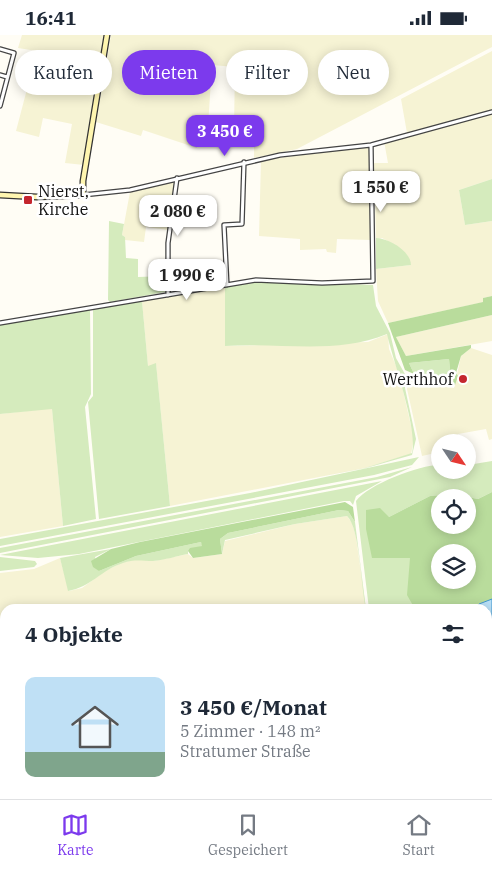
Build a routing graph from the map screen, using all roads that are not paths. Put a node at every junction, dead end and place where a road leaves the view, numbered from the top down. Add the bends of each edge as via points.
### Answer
1 (107, 35) edge
2 (0, 49) edge
3 (0, 75) edge
4 (7, 77) junction
5 (0, 106) edge
6 (492, 112) edge
7 (371, 145) junction
8 (244, 161) junction
9 (177, 178) junction
10 (0, 195) edge
11 (83, 195) junction
12 (227, 285) junction
13 (168, 295) junction
14 (0, 323) edge

1 - 11 street
2 - 4 street via 14,53
3 - 4 street
4 - 5 street
6 - 7 street
7 - 8 street
7 - 12 street via 373,281 266,280
8 - 9 street
8 - 12 street via 242,224 224,225
9 - 11 street via 113,193
9 - 13 street via 168,243
10 - 11 street
12 - 13 street
13 - 14 street

